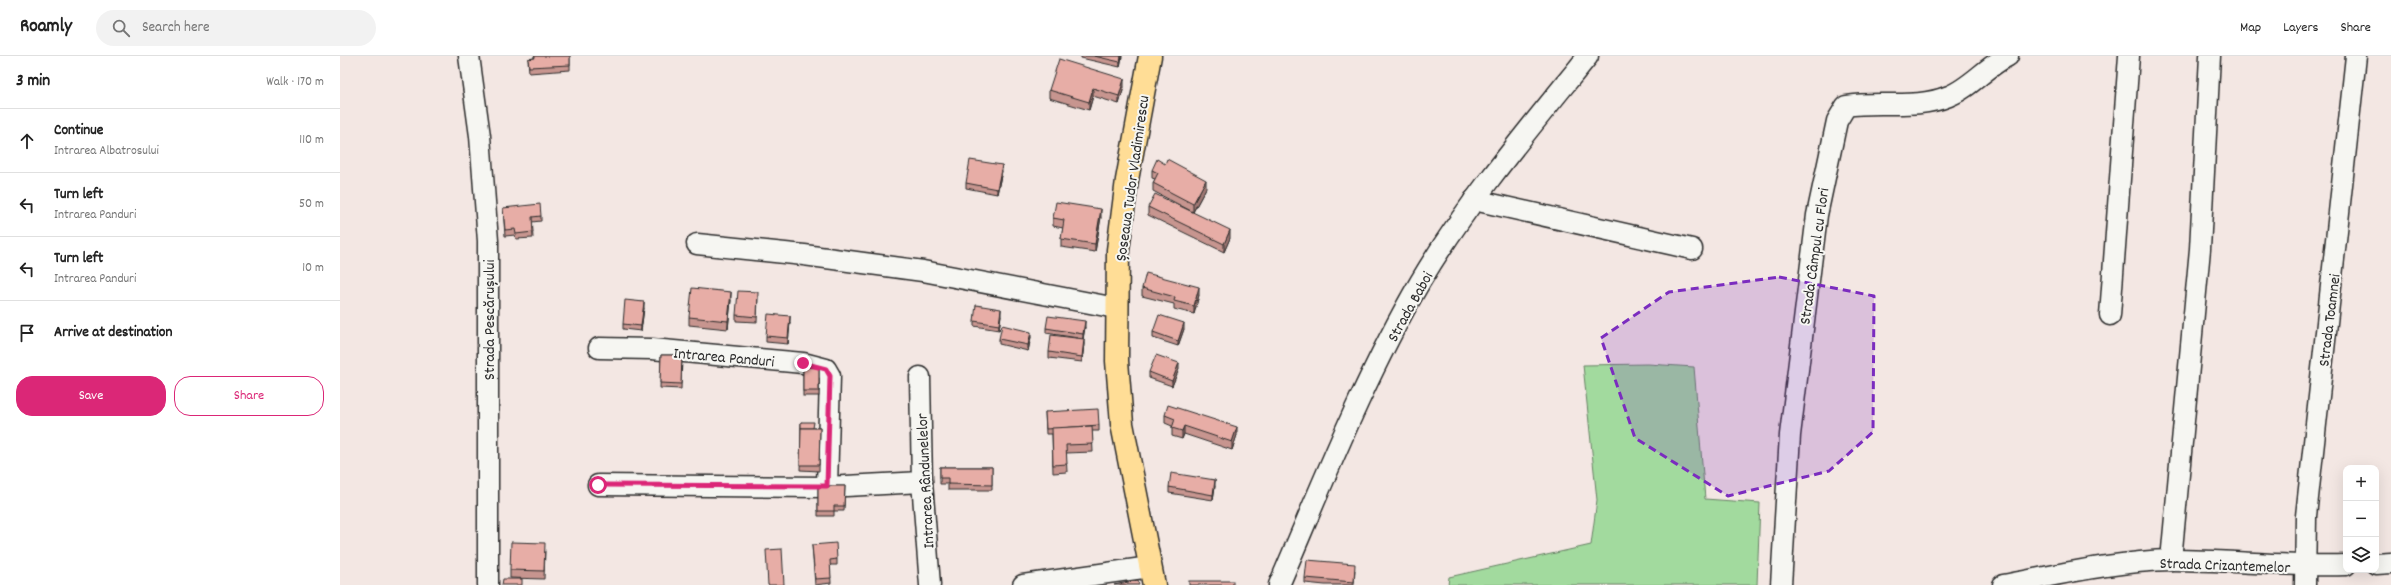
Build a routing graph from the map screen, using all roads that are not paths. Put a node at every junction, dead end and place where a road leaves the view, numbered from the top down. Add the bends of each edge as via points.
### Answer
1 (469, 56) edge
2 (1150, 56) edge
3 (1588, 56) edge
4 (2008, 56) edge
5 (2129, 56) edge
6 (2210, 56) edge
7 (2356, 56) edge
8 (1474, 200) junction
9 (697, 244) dead end
10 (1692, 249) dead end
11 (1116, 308) junction
12 (2110, 315) dead end
13 (599, 348) dead end
14 (920, 377) dead end
15 (922, 482) junction
16 (598, 485) dead end
17 (827, 486) junction
18 (2172, 560) junction
19 (2391, 563) edge
20 (2379, 564) edge
21 (2343, 566) edge
22 (1152, 576) edge
23 (2305, 576) edge
24 (2050, 580) edge
25 (488, 585) edge
26 (930, 585) edge
27 (1024, 585) edge
28 (1279, 585) edge
29 (1781, 585) edge
30 (2003, 585) edge

1 - 25 street, Strada Pescărușului via 480,136 488,242
2 - 11 main road, Șoseaua Tudor Vladimirescu via 1126,188 1118,250
3 - 8 street, Strada Baboi
4 - 29 street, Strada Câmpul cu Flori via 1996,61 1951,95 1927,104 1846,106 1837,121 1817,215 1791,427
5 - 12 street
6 - 18 street via 2200,249
7 - 23 street, Strada Toamnei via 2306,516
8 - 10 street
8 - 28 street, Strada Baboi via 1421,282 1392,335
9 - 11 street via 923,271
11 - 22 main road, Șoseaua Tudor Vladimirescu via 1117,368 1122,424
13 - 17 street, Intrarea Panduri via 652,349 803,363 826,369 830,376
14 - 15 street, Intrarea Rândunelelor
15 - 17 street
15 - 26 street, Intrarea Rândunelelor
16 - 17 street
18 - 23 street, Strada Crizantemelor
18 - 24 street, Strada Crizantemelor
19 - 20 street
21 - 23 street, Strada Crizantemelor
22 - 27 street
24 - 30 street, Strada Crizantemelor

